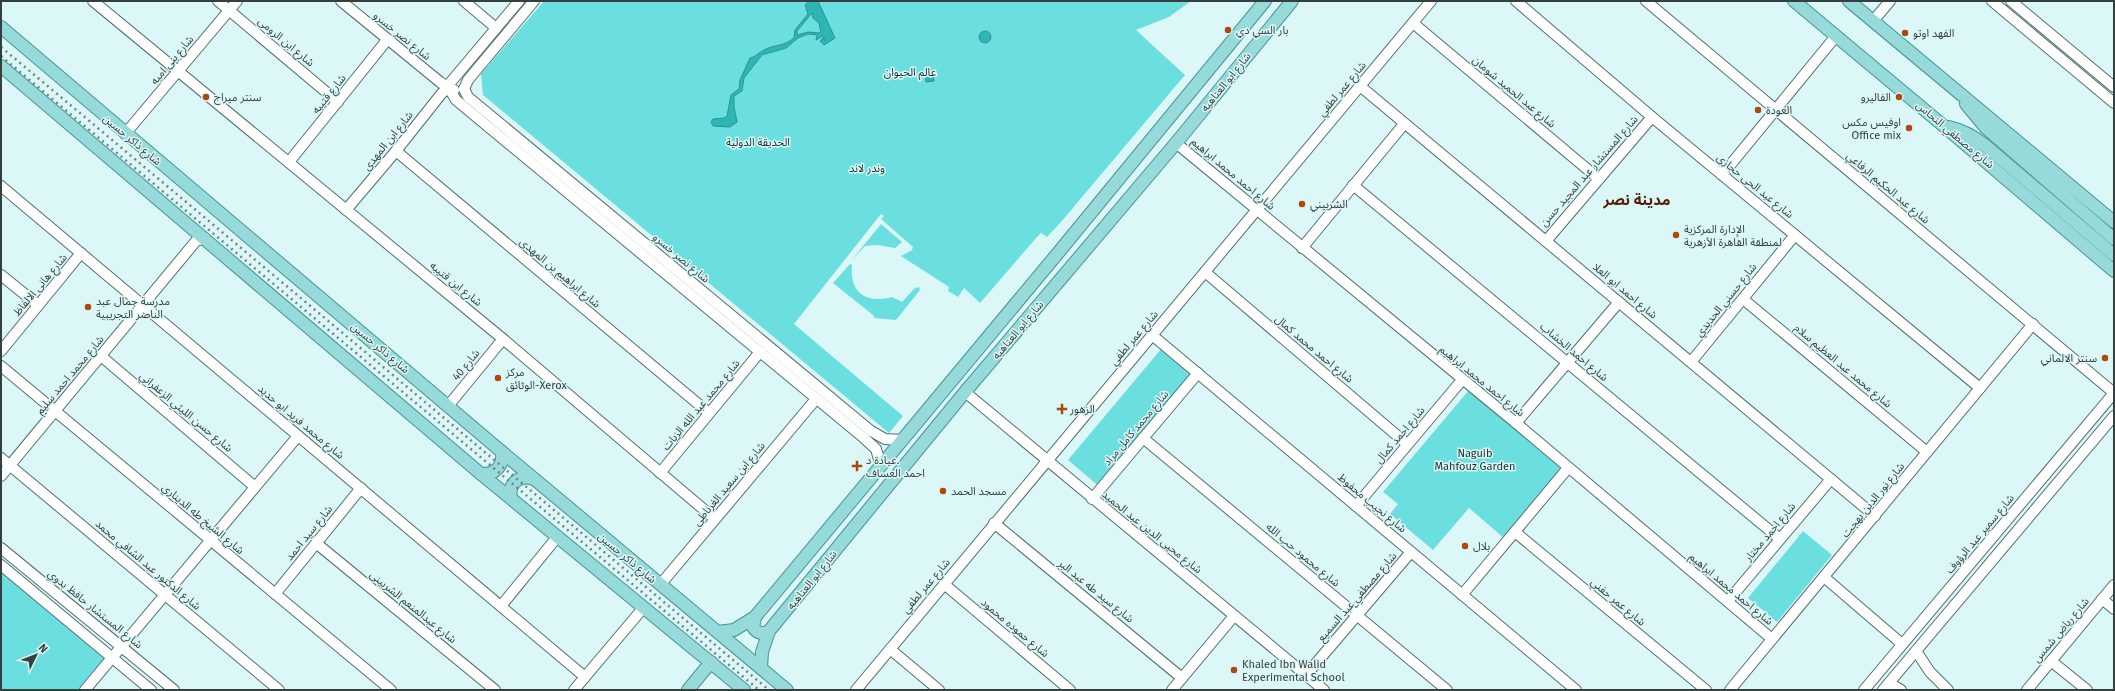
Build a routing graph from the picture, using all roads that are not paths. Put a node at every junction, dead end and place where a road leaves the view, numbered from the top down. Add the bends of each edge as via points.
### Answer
1 (93, 1) edge
2 (218, 1) edge
3 (237, 1) edge
4 (341, 1) edge
5 (464, 1) edge
6 (519, 1) edge
7 (534, 1) edge
8 (1265, 1) edge
9 (1292, 1) edge
10 (1431, 1) edge
11 (1516, 1) edge
12 (1646, 1) edge
13 (1794, 1) edge
14 (1849, 1) edge
15 (1890, 1) edge
16 (1992, 1) edge
17 (2011, 1) edge
18 (230, 10) junction
19 (1873, 21) junction
20 (1413, 23) junction
21 (1, 27) edge
22 (496, 28) junction
23 (1836, 36) junction
24 (388, 40) junction
25 (1, 66) edge
26 (178, 72) junction
27 (1360, 86) junction
28 (2114, 87) edge
29 (445, 91) junction
30 (1963, 95) junction
31 (464, 97) junction
32 (338, 102) junction
33 (2114, 103) edge
34 (1776, 110) junction
35 (1652, 117) junction
36 (1404, 124) junction
37 (1945, 126) junction
38 (125, 134) junction
39 (1176, 143) junction
40 (396, 151) junction
41 (289, 162) junction
42 (1722, 175) junction
43 (1599, 179) junction
44 (1353, 185) junction
45 (1, 186) edge
46 (346, 210) junction
47 (1256, 210) junction
48 (2113, 218) edge
49 (1795, 235) junction
50 (205, 238) junction
51 (2114, 239) edge
52 (1546, 241) junction
53 (1302, 248) junction
54 (81, 253) junction
55 (2114, 255) edge
56 (2114, 271) edge
57 (1205, 272) junction
58 (1, 276) edge
59 (1743, 299) junction
60 (1619, 302) junction
61 (38, 305) junction
62 (144, 306) junction
63 (2033, 324) junction
64 (1152, 335) junction
65 (503, 339) junction
66 (1, 350) edge
67 (760, 352) junction
68 (101, 356) junction
69 (1567, 362) junction
70 (1691, 362) junction
71 (1, 366) edge
72 (1198, 373) junction
73 (1462, 380) junction
74 (1980, 388) junction
75 (965, 392) junction
76 (2114, 393) edge
77 (816, 399) junction
78 (448, 406) junction
79 (55, 411) junction
80 (709, 414) junction
81 (2114, 416) edge
82 (1516, 423) junction
83 (868, 435) junction
84 (298, 436) junction
85 (1143, 438) junction
86 (902, 440) junction
87 (1407, 444) junction
88 (502, 452) junction
89 (1927, 452) junction
90 (1, 458) edge
91 (1047, 460) junction
92 (10, 465) junction
93 (881, 466) junction
94 (1568, 468) junction
95 (660, 473) junction
96 (481, 474) junction
97 (1, 476) edge
98 (534, 479) junction
99 (1831, 479) junction
100 (255, 487) junction
101 (361, 488) junction
102 (510, 498) junction
103 (1092, 499) junction
104 (1356, 506) junction
105 (1875, 516) junction
106 (715, 519) junction
107 (994, 523) junction
108 (1515, 532) junction
109 (558, 536) junction
110 (1780, 539) junction
111 (210, 540) junction
112 (316, 544) junction
113 (1, 548) edge
114 (1411, 552) junction
115 (1, 565) edge
116 (1824, 577) junction
117 (944, 584) junction
118 (660, 585) junction
119 (2114, 585) edge
120 (165, 594) junction
121 (275, 594) junction
122 (1462, 595) junction
123 (2102, 599) junction
124 (1728, 601) junction
125 (500, 606) junction
126 (644, 607) junction
127 (2114, 608) edge
128 (1357, 615) junction
129 (1234, 616) junction
130 (755, 617) junction
131 (718, 632) junction
132 (769, 632) junction
133 (1772, 639) junction
134 (1902, 644) junction
135 (121, 646) junction
136 (890, 649) junction
137 (1916, 651) junction
138 (112, 658) junction
139 (2052, 660) junction
140 (711, 662) junction
141 (761, 668) junction
142 (1306, 675) junction
143 (585, 677) junction
144 (1182, 678) junction
145 (1886, 686) edge
146 (85, 690) edge
147 (151, 690) edge
148 (174, 690) edge
149 (279, 690) edge
150 (391, 690) edge
151 (495, 690) edge
152 (574, 690) edge
153 (688, 690) edge
154 (744, 690) edge
155 (787, 690) edge
156 (856, 690) edge
157 (938, 690) edge
158 (1070, 690) edge
159 (1172, 690) edge
160 (1324, 690) edge
161 (1447, 690) edge
162 (1576, 690) edge
163 (1706, 690) edge
164 (1730, 690) edge
165 (1864, 690) edge
166 (1901, 690) edge
167 (1948, 690) edge
168 (2027, 690) edge
169 (2087, 690) edge

1 - 26 street, شارع ابن قتيبه
2 - 18 street, شارع ابن الرومى
3 - 18 street, شارع بنى اميه
4 - 24 street, شارع نصر خسرو
5 - 22 street
6 - 22 street, شارع ابن المهدى
7 - 31 street via 468,80
8 - 86 main road, شارع ابو العتاهيه
9 - 39 main road, شارع ابو العتاهيه
10 - 20 street, شارع عمر لطفي
11 - 35 street, شارع عبد الحى حجازى
12 - 34 street, شارع عبد الحكيم الرفاعي
13 - 23 main road, شارع مصطفي النحاس
14 - 19 main road
15 - 19 street
16 - 33 street
17 - 28 street
18 - 26 street, شارع بنى اميه
18 - 32 street, شارع ابن الرومى
19 - 30 main road
20 - 27 street, شارع عمر لطفي
20 - 43 street, شارع عبد الحميد شومان
21 - 38 main road, شارع ذاكر حسين
22 - 29 street, شارع ابن المهدى
23 - 34 street
23 - 37 main road, شارع مصطفي النحاس
24 - 29 street, شارع نصر خسرو via 440,82
24 - 32 street, شارع قتيبه
25 - 50 main road
26 - 38 street, شارع بنى اميه
26 - 41 street, شارع ابن قتيبه
27 - 36 street, شارع احمد ابو العلا
27 - 47 street, شارع عمر لطفي
29 - 31 street
29 - 31 street, شارع نصر خسرو via 453,97
29 - 40 street, شارع ابن المهدى
30 - 48 main road
30 - 51 main road via 1968,107 1986,128
31 - 67 street, شارع نصر خسرو
31 - 83 street, شارع نصر خسرو
32 - 41 street, شارع قتيبه
34 - 42 street
34 - 63 street, شارع عبد الحكيم الرفاعي
35 - 42 street, شارع عبد الحى حجازى
35 - 43 street, شارع المستشار عبد المجيد حسن
36 - 44 street
36 - 52 street, شارع احمد ابو العلا
37 - 55 main road via 1958,129 1986,146
37 - 56 main road, شارع مصطفي النحاس
38 - 78 main road, شارع ذاكر حسين
39 - 47 street, شارع احمد محمد ابراهيم
39 - 75 main road, شارع ابو العتاهيه
40 - 46 street, شارع ابن المهدى
40 - 80 street, شارع ابراهيم بن المهدى
41 - 46 street, شارع ابن قتيبه
42 - 49 street, شارع عبد الحى حجازى
43 - 52 street, شارع المستشار عبد المجيد حسن
44 - 53 street
44 - 69 street, شارع احمد الخشاب
45 - 54 street, شارع محمد فريد ابو حديد
46 - 65 street, شارع ابن قتيبه
47 - 53 street, شارع احمد محمد ابراهيم
47 - 57 street, شارع عمر لطفي
49 - 59 street, شارع حسني الحديدي
49 - 74 street, شارع عبد الحى حجازى
50 - 62 street, شارع محمد احمد سليم via 196,242
50 - 96 main road
52 - 60 street, شارع احمد ابو العلا
53 - 73 street, شارع احمد محمد ابراهيم
54 - 61 street, شارع هانى الالفاظ
54 - 62 street, شارع محمد فريد ابو حديد
57 - 64 street, شارع عمر لطفي
57 - 87 street, شارع احمد محمد كمال
58 - 61 street
59 - 70 street, شارع حسني الحديدي
59 - 89 street, شارع محمد عبد العظيم سلام
60 - 69 street
60 - 70 street, شارع احمد ابو العلا
61 - 66 street, شارع هانى الالفاظ
62 - 68 street, شارع محمد احمد سليم
62 - 84 street, شارع محمد فريد ابو حديد
63 - 74 street, شارع نور الدين بهجت
63 - 76 street, شارع عبد الحكيم الرفاعي
64 - 72 street, شارع نجيب محفوظ
64 - 91 street, شارع عمر لطفي
65 - 78 street, شارع 40
65 - 95 street, شارع ابن قتيبه
67 - 77 street, شارع نصر خسرو
67 - 80 street, شارع محمد عبد الله الزيات
68 - 79 street, شارع محمد احمد سليم
68 - 100 street, شارع حسن الليثي الزعفراني
69 - 82 street
69 - 110 street, شارع احمد الخشاب
70 - 99 street, شارع احمد ابو العلا
71 - 79 street, شارع الشيخ طه الديناري
72 - 85 street, شارع محمد كامل مراد
72 - 104 street, شارع نجيب محفوظ
73 - 82 street, شارع احمد محمد ابراهيم
73 - 87 street, شارع احمد كمال
74 - 89 street, شارع نور الدين بهجت
75 - 91 street, شارع محيى الدين عبد الحميد
75 - 132 main road, شارع ابو العتاهيه
76 - 134 street, شارع سمير عبد الرؤوف
77 - 83 street, شارع نصر خسرو
77 - 106 street, شارع ابن سعيد الغرناطى
78 - 88 main road, شارع ذاكر حسين
79 - 92 street, شارع محمد احمد سليم
79 - 111 street, شارع الشيخ طه الديناري
80 - 95 street, شارع محمد عبد الله الزيات
81 - 137 street
82 - 94 street, شارع احمد محمد ابراهيم
83 - 86 street, شارع نصر خسرو
83 - 93 street, شارع نصر خسرو
84 - 100 street
84 - 101 street, شارع محمد فريد ابو حديد
85 - 103 street, شارع محمد كامل مراد
85 - 128 street, شارع محمود حب الله
86 - 93 main road, شارع ابو العتاهيه
87 - 104 street, شارع احمد كمال
88 - 96 main road via 501,464 496,470 489,474
88 - 98 main road, شارع ذاكر حسين
89 - 105 street, شارع نور الدين بهجت
90 - 92 street, شارع الدكتور عبد الشافي محمد
91 - 103 street, شارع محيى الدين عبد الحميد
91 - 107 street, شارع عمر لطفي
92 - 97 street, شارع محمد احمد سليم
92 - 120 street, شارع الدكتور عبد الشافي محمد
93 - 130 main road, شارع ابو العتاهيه
94 - 108 street
94 - 124 street, شارع احمد محمد ابراهيم
95 - 106 street, شارع ابن قتيبه
96 - 102 main road
98 - 102 main road via 526,477 516,480 510,490
98 - 118 main road, شارع ذاكر حسين
99 - 105 street, شارع احمد ابو العلا
99 - 110 street, شارع احمد مختار
100 - 111 street
101 - 112 street, شارع سيد احمد
101 - 125 street, شارع محمد فريد ابو حديد
102 - 109 main road
103 - 129 street, شارع محيى الدين عبد الحميد
104 - 114 street, شارع نجيب محفوظ
105 - 116 street, شارع نور الدين بهجت
106 - 118 street, شارع ابن سعيد الغرناطى
107 - 117 street, شارع عمر لطفي
107 - 144 street, شارع سيد طه عبد البر
108 - 122 street
108 - 163 street, شارع عمر حفني
109 - 125 street
109 - 126 main road
110 - 124 street, شارع احمد مختار
111 - 120 street
111 - 121 street, شارع الشيخ طه الديناري
112 - 121 street, شارع سيد احمد
112 - 151 street, شارع عبدالمنعم الشربينى
113 - 135 street, شارع المستشار حافظ بدوي
114 - 122 street, شارع نجيب محفوظ
114 - 128 street, شارع مصطفي عبد السميع
115 - 138 street
116 - 133 street, شارع نور الدين بهجت
116 - 134 street
117 - 136 street, شارع عمر لطفي
117 - 158 street, شارع حموده محمود
118 - 131 main road, شارع ذاكر حسين
119 - 123 street, شارع رياض شمس
120 - 135 street
120 - 149 street, شارع الدكتور عبد الشافي محمد
121 - 150 street, شارع الشيخ طه الديناري
122 - 162 street, شارع نجيب محفوظ
123 - 127 street
123 - 139 street, شارع رياض شمس
124 - 133 street, شارع احمد محمد ابراهيم
125 - 143 street, شارع محمد فريد ابو حديد
126 - 140 main road
126 - 143 street
128 - 142 street, شارع مصطفي عبد السميع
128 - 161 street, شارع محمود حب الله
129 - 142 street, شارع محيى الدين عبد الحميد
129 - 144 street
130 - 131 main road, شارع ابو العتاهيه via 734,630
130 - 132 main road via 753,626 757,632
131 - 141 main road, شارع ذاكر حسين
132 - 141 main road, شارع ابو العتاهيه via 762,652
133 - 164 street, شارع نور الدين بهجت
134 - 165 street, شارع سمير عبد الرؤوف
135 - 138 street
135 - 148 street, شارع المستشار حافظ بدوي
136 - 156 street, شارع عمر لطفي
136 - 157 street
137 - 145 street
137 - 167 street via 1930,672
138 - 146 street
138 - 147 street
139 - 168 street, شارع رياض شمس
139 - 169 street
140 - 153 main road
140 - 154 main road
141 - 155 main road, شارع ذاكر حسين
142 - 160 street, شارع محيى الدين عبد الحميد
143 - 152 street
144 - 159 street
145 - 166 street

